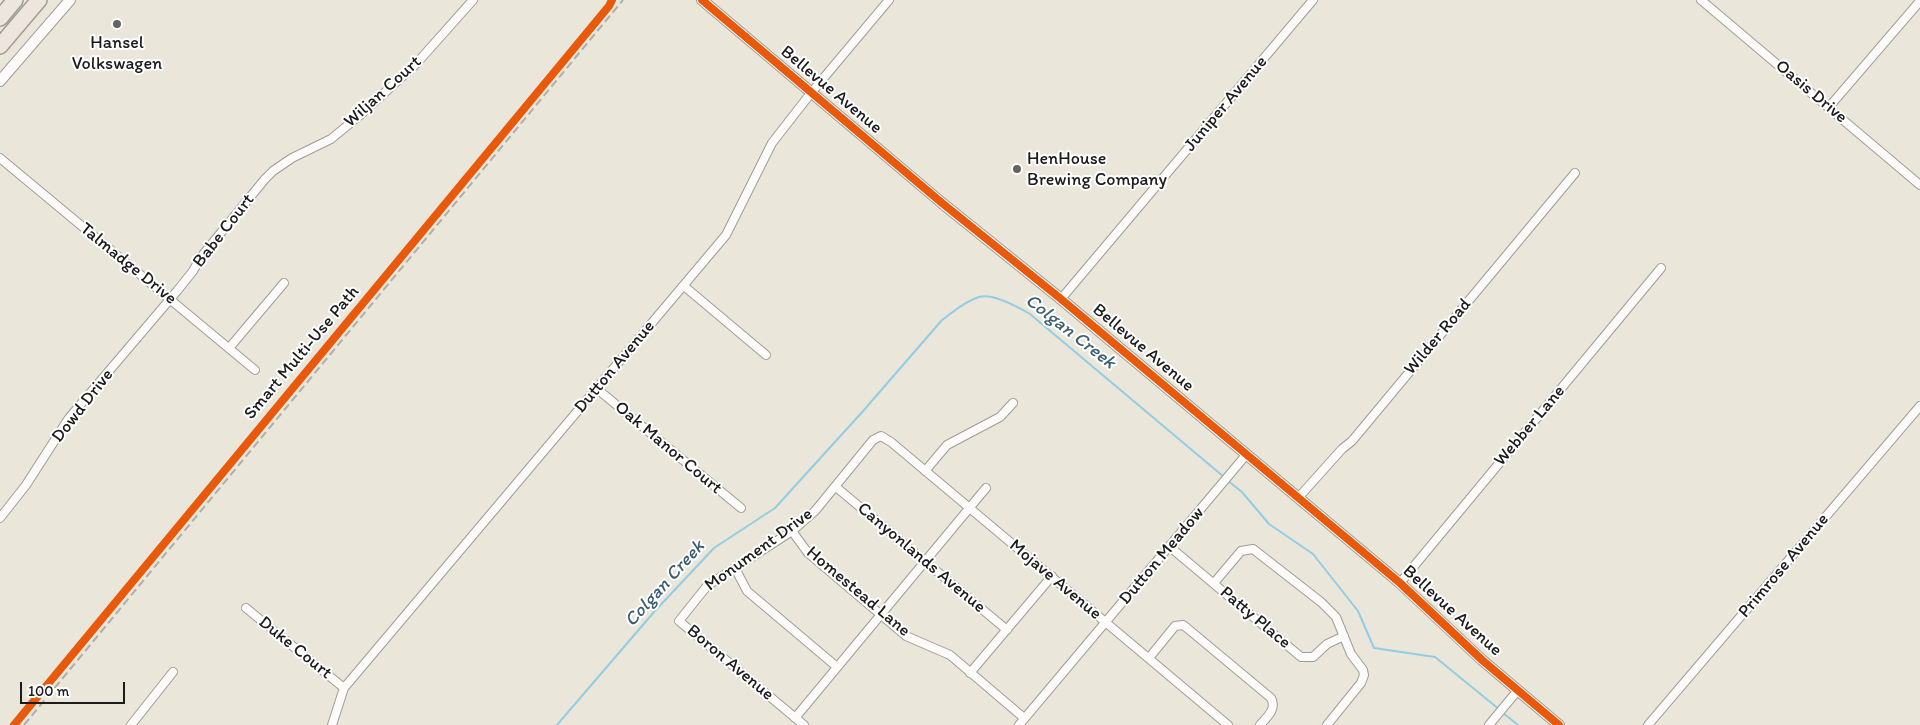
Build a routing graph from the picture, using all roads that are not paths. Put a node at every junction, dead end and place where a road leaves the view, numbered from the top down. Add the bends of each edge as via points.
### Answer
1 (15, 0) edge
2 (39, 0) edge
3 (70, 0) edge
4 (473, 0) edge
5 (702, 0) edge
6 (889, 0) edge
7 (1313, 0) edge
8 (1701, 0) edge
9 (1920, 1) edge
10 (0, 18) edge
11 (0, 46) edge
12 (0, 81) edge
13 (811, 93) junction
14 (1829, 107) junction
15 (0, 158) edge
16 (280, 166) joint
17 (1575, 173) dead end
18 (1920, 184) edge
19 (1661, 268) dead end
20 (284, 283) dead end
21 (684, 286) junction
22 (171, 299) junction
23 (1061, 299) junction
24 (230, 347) junction
25 (766, 355) dead end
26 (255, 370) dead end
27 (596, 388) junction
28 (1013, 403) dead end
29 (1920, 406) edge
30 (881, 436) joint
31 (1246, 455) junction
32 (925, 471) junction
33 (836, 486) junction
34 (986, 488) dead end
35 (1298, 498) junction
36 (741, 508) dead end
37 (969, 509) junction
38 (0, 518) edge
39 (792, 531) junction
40 (1170, 546) junction
41 (925, 561) junction
42 (735, 568) junction
43 (1052, 576) junction
44 (1214, 583) junction
45 (1400, 583) junction
46 (246, 608) dead end
47 (881, 614) junction
48 (679, 621) joint
49 (1105, 622) junction
50 (1007, 630) junction
51 (1344, 636) junction
52 (1149, 658) junction
53 (838, 667) junction
54 (173, 672) dead end
55 (970, 673) junction
56 (344, 688) junction
57 (1518, 690) junction
58 (795, 718) junction
59 (1024, 718) junction
60 (132, 725) edge
61 (332, 725) edge
62 (804, 725) edge
63 (1019, 725) edge
64 (1228, 725) edge
65 (1260, 725) edge
66 (1326, 725) edge
67 (1489, 725) edge
68 (1559, 725) edge
69 (1648, 725) edge

1 - 10 highway
2 - 11 highway
3 - 12 street
4 - 16 street, Wiljan Court via 416,64 359,116 331,139
5 - 13 street, Bellevue Avenue
6 - 13 street, Dutton Avenue
7 - 23 street, Juniper Avenue
8 - 14 street, Oasis Drive
9 - 14 street
13 - 21 street, Dutton Avenue via 772,143 726,235
13 - 23 street, Bellevue Avenue
14 - 18 street, Oasis Drive
15 - 22 street, Talmadge Drive
16 - 22 street, Babe Court via 231,219
17 - 35 street, Wilder Road via 1352,441
19 - 45 street, Webber Lane
20 - 24 street
21 - 25 street
21 - 27 street, Dutton Avenue
22 - 24 street, Talmadge Drive
22 - 38 street, Dowd Drive via 70,417 26,485
23 - 31 street, Bellevue Avenue
24 - 26 street, Talmadge Drive
27 - 36 street, Oak Manor Court
27 - 56 street, Dutton Avenue
28 - 32 street via 1000,417 947,445
29 - 69 street, Primrose Avenue
30 - 32 street, Mojave Avenue
30 - 33 street, Monument Drive via 873,440
31 - 35 street, Bellevue Avenue
31 - 40 street, Dutton Meadow
32 - 37 street, Mojave Avenue
33 - 39 street, Monument Drive
33 - 41 street, Canyonlands Avenue
34 - 37 street
35 - 45 street, Bellevue Avenue
37 - 41 street
37 - 43 street, Mojave Avenue
39 - 42 street, Monument Drive
39 - 47 street, Homestead Lane via 808,553
40 - 44 street, Patty Place
40 - 49 street, Dutton Meadow
41 - 47 street
41 - 50 street, Canyonlands Avenue
42 - 48 street, Monument Drive via 706,586
42 - 53 street via 747,591
43 - 49 street, Mojave Avenue
43 - 50 street
44 - 51 street, Patty Place via 1302,656 1313,657 1327,644
44 - 51 street via 1242,551 1253,549 1330,610 1339,621
45 - 57 street, Bellevue Avenue
46 - 56 street, Duke Court
47 - 53 street
47 - 55 street, Homestead Lane via 906,636 950,656
48 - 58 street, Boron Avenue
49 - 52 street, Mojave Avenue
49 - 59 street, Dutton Meadow
50 - 55 street
51 - 66 street via 1364,675
52 - 64 street, Mojave Avenue
52 - 65 street via 1175,626 1183,625 1273,701 1273,708
53 - 58 street
54 - 60 street
55 - 59 street, Homestead Lane
56 - 61 street, Dutton Avenue
57 - 67 street
57 - 68 street, Bellevue Avenue
58 - 62 street, Boron Avenue
59 - 63 street, Dutton Meadow

